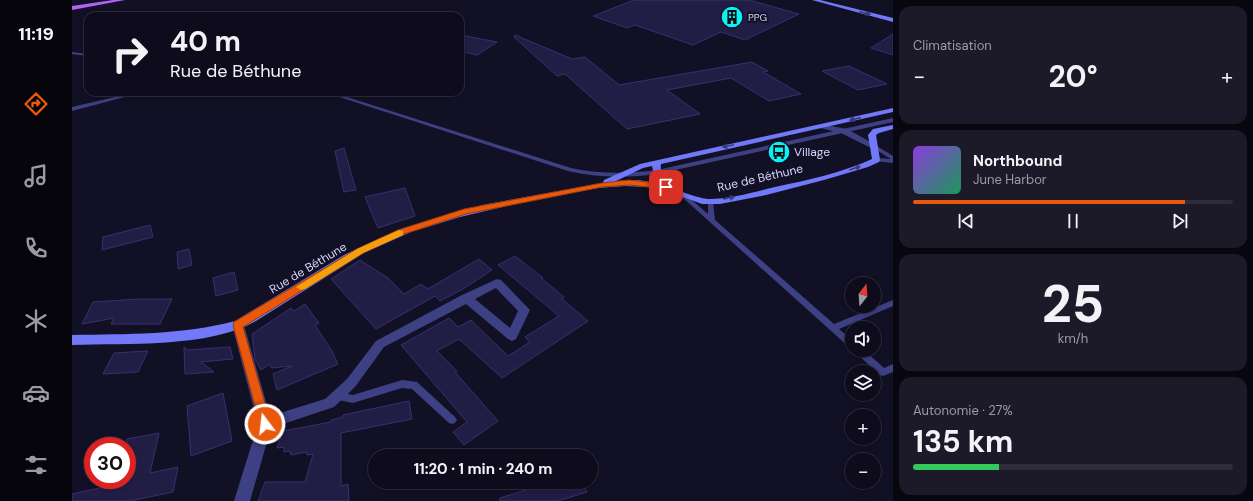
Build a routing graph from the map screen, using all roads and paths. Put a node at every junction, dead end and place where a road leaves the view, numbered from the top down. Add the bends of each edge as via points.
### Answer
1 (123, 0) edge
2 (814, 0) edge
3 (836, 0) edge
4 (72, 8) edge
5 (893, 14) edge
6 (893, 20) edge
7 (72, 52) edge
8 (84, 54) edge
9 (126, 96) edge
10 (339, 96) edge
11 (72, 109) edge
12 (893, 110) edge
13 (893, 120) edge
14 (823, 126) junction
15 (893, 127) edge
16 (844, 131) junction
17 (872, 145) junction
18 (893, 158) edge
19 (876, 160) junction
20 (893, 161) edge
21 (656, 162) junction
22 (657, 172) junction
23 (620, 176) junction
24 (602, 185) junction
25 (666, 187) junction
26 (684, 196) junction
27 (711, 202) junction
28 (712, 222) junction
29 (466, 298) junction
30 (893, 303) edge
31 (238, 325) junction
32 (832, 328) junction
33 (845, 339) edge
34 (72, 340) edge
35 (866, 357) edge
36 (893, 368) edge
37 (337, 396) junction
38 (452, 420) dead end
39 (265, 424) junction
40 (242, 501) edge

1 - 4 main road
2 -> 6 street
3 - 5 street
7 - 8 lane
9 - 11 lane
10 - 23 lane via 570,170
12 -> 14 street, Rue de Béthune
13 - 16 lane
14 - 16 street
14 -> 21 street, Rue de Béthune
15 - 17 street via 876,131 872,135
16 - 17 street
16 - 22 lane
17 - 18 lane
17 - 19 street
19 - 20 lane
27 -> 19 street, Rue de Béthune via 848,170
21 - 22 street
21 - 23 street, Rue de Béthune via 640,166
22 - 23 lane
22 - 25 street via 658,179
23 - 24 street, Rue de Béthune
24 - 25 street, Rue de Béthune via 641,183
24 - 31 street, Rue de Béthune via 464,212 401,232 360,251
25 - 26 street, Rue de Béthune
26 - 27 street, Rue de Béthune
26 - 28 lane
27 - 28 lane
28 - 32 lane
29 - 29 street via 497,283 524,310 512,336
29 - 37 street via 380,344 351,383
30 - 32 lane
31 - 34 street, Rue de Béthune via 187,335
31 - 39 street
32 - 33 lane
35 - 36 lane via 883,372
37 - 38 lane via 353,399 402,384 414,385
37 - 39 street via 330,402
39 - 40 street

